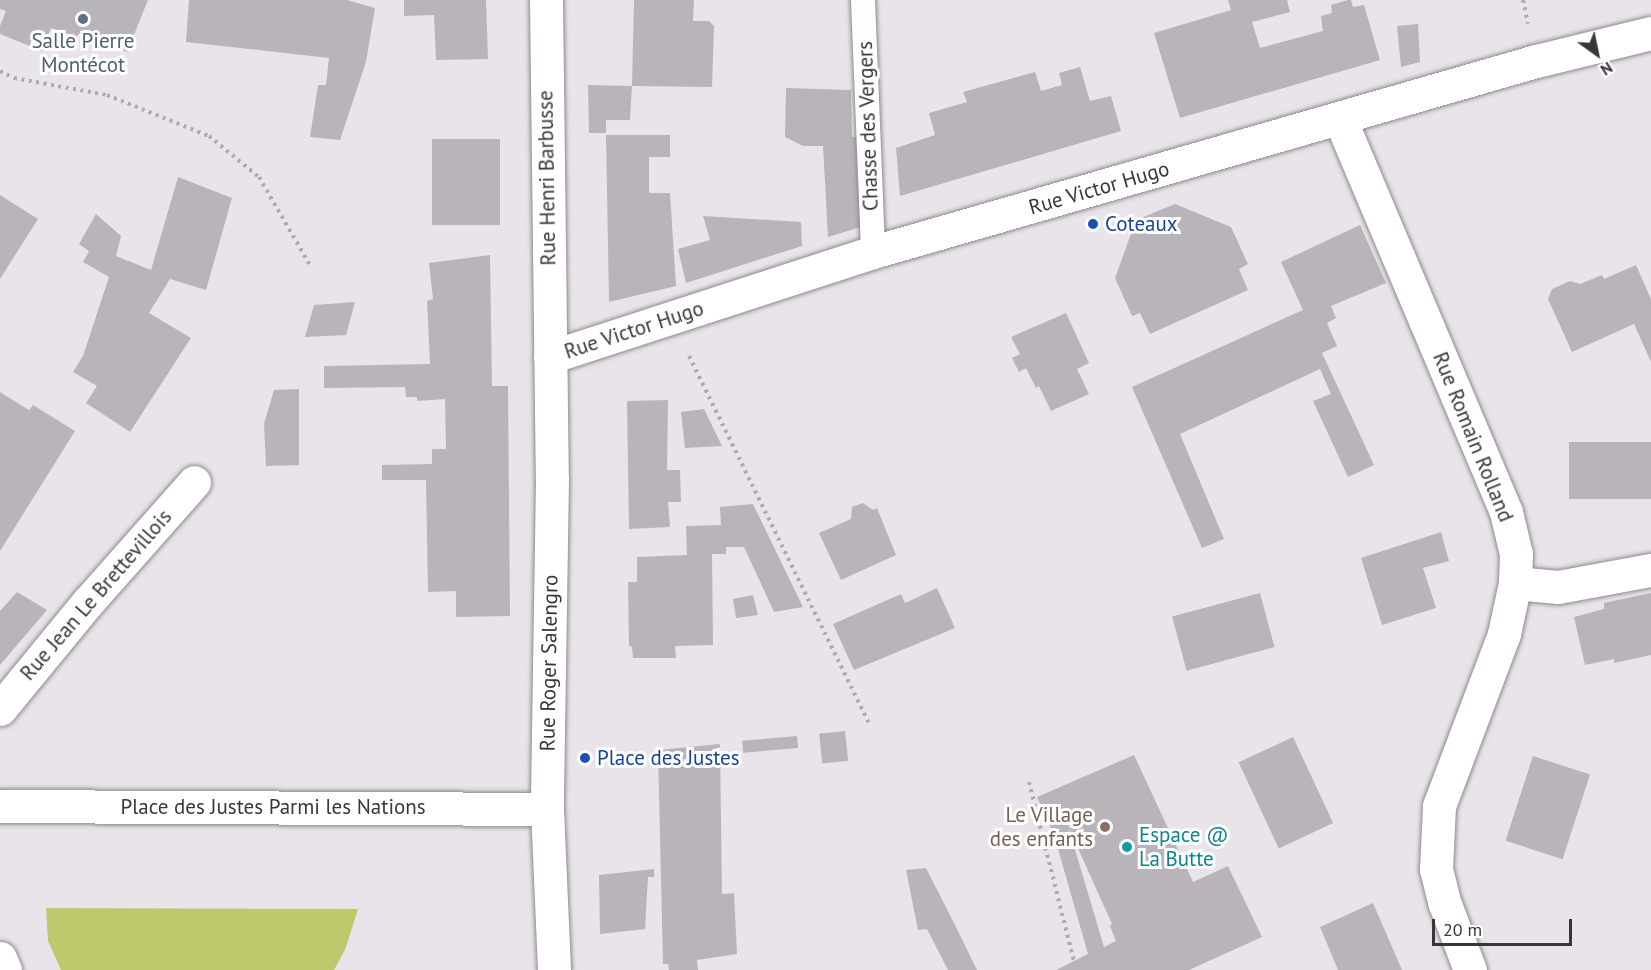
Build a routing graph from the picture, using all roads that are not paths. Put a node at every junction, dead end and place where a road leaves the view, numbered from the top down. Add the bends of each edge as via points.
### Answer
1 (546, 0) edge
2 (863, 0) edge
3 (1651, 33) edge
4 (1340, 119) junction
5 (873, 252) junction
6 (550, 357) junction
7 (194, 482) dead end
8 (1651, 570) edge
9 (1515, 583) junction
10 (0, 709) edge
11 (0, 806) edge
12 (547, 809) junction
13 (0, 957) edge
14 (5, 970) edge
15 (554, 970) edge
16 (1470, 970) edge

1 - 6 main road, Rue Henri Barbusse
2 - 5 lane, Chasse des Vergers
3 - 4 main road, Rue Victor Hugo via 1536,61
4 - 5 main road, Rue Victor Hugo
4 - 9 main road, Rue Romain Rolland via 1506,512 1516,554
5 - 6 main road, Rue Victor Hugo
6 - 12 main road, Rue Roger Salengro
7 - 10 main road, Rue Jean Le Brettevillois
8 - 9 main road via 1558,587
9 - 16 main road, Rue Romain Rolland via 1504,634 1439,806 1436,869
11 - 12 main road, Place des Justes Parmi les Nations
12 - 15 main road, Rue Roger Salengro
13 - 14 main road

